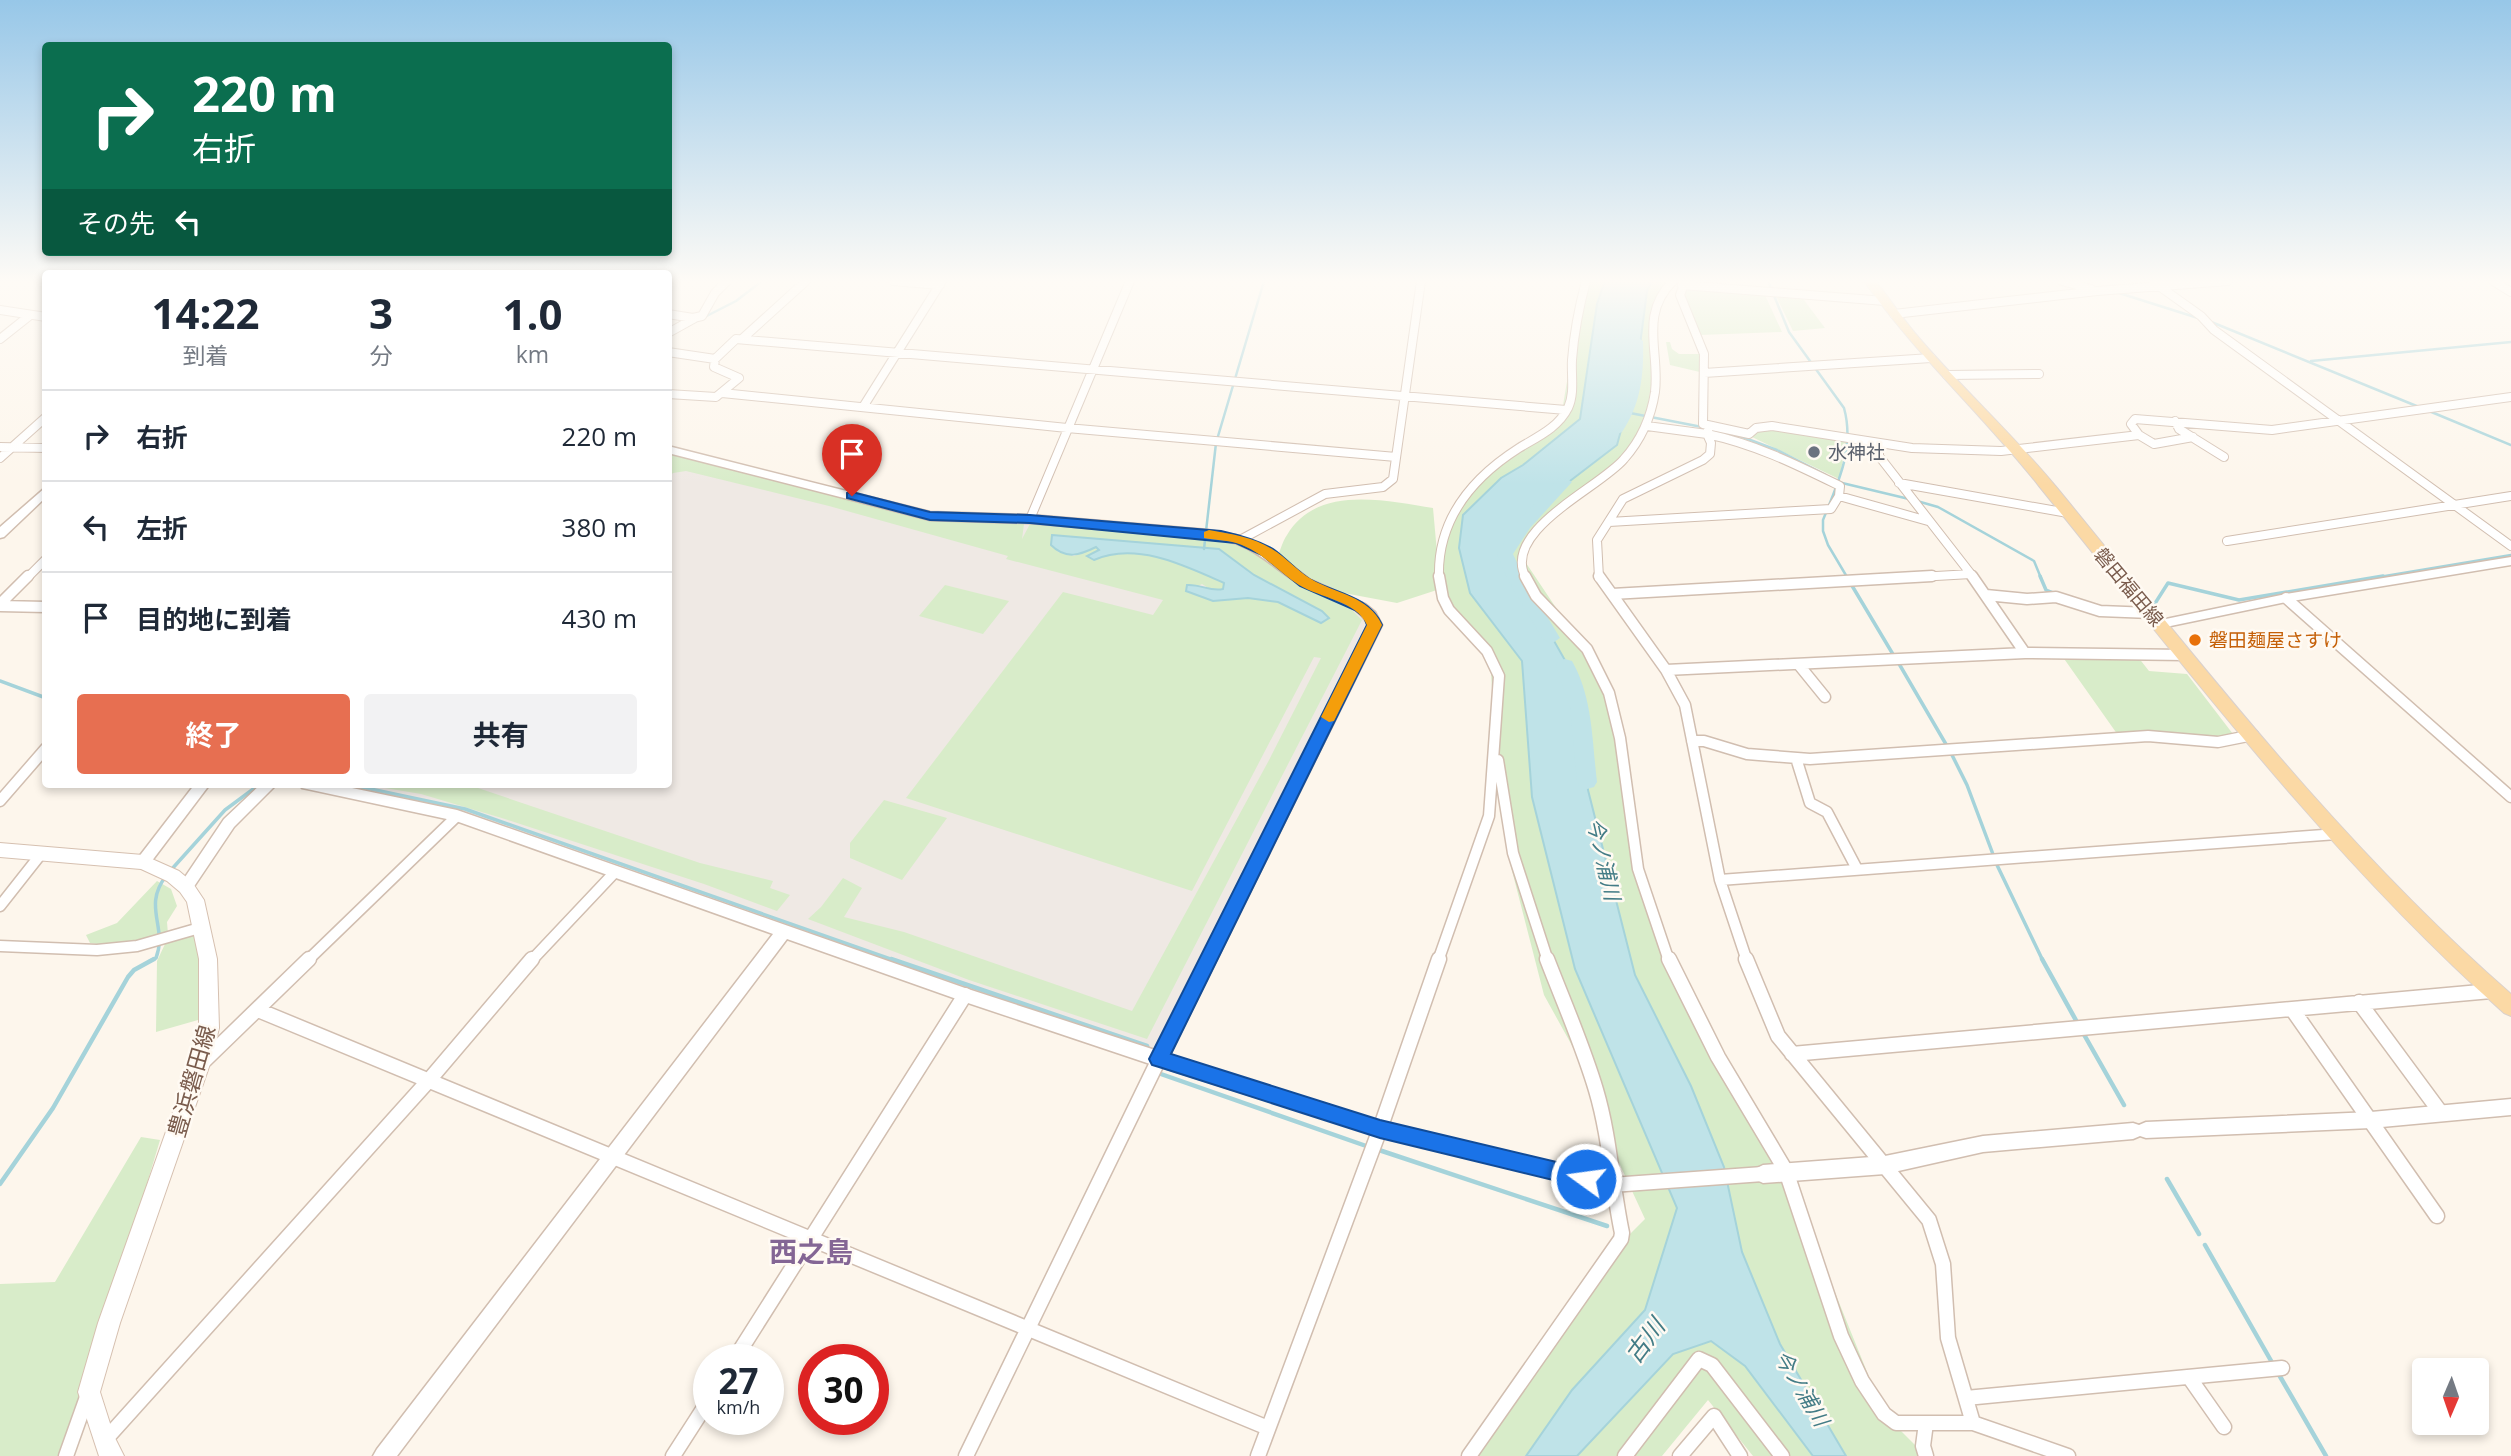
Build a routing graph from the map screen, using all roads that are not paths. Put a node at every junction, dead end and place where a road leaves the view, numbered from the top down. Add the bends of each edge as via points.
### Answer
1 (726, 349) edge
2 (861, 349) edge
3 (900, 349) edge
4 (1101, 349) edge
5 (1411, 349) edge
6 (1574, 349) edge
7 (1654, 349) edge
8 (1702, 349) edge
9 (1924, 349) edge
10 (2242, 349) edge
11 (898, 352) junction
12 (672, 353) edge
13 (1931, 358) junction
14 (715, 359) junction
15 (1093, 368) junction
16 (1704, 373) junction
17 (2039, 374) dead end
18 (1947, 375) junction
19 (722, 393) junction
20 (672, 394) edge
21 (1405, 394) junction
22 (2511, 397) edge
23 (863, 407) junction
24 (1566, 410) junction
25 (42, 421) edge
26 (2175, 421) junction
27 (2339, 421) junction
28 (1647, 426) junction
29 (1067, 428) junction
30 (1708, 429) junction
31 (2139, 435) junction
32 (2193, 437) junction
33 (1879, 443) junction
34 (0, 447) edge
35 (12, 447) junction
36 (42, 448) edge
37 (672, 450) edge
38 (2018, 450) junction
39 (1396, 457) junction
40 (2224, 457) dead end
41 (0, 458) edge
42 (1899, 483) junction
43 (1837, 488) junction
44 (42, 494) edge
45 (2511, 496) edge
46 (2454, 505) junction
47 (2068, 513) junction
48 (1030, 519) junction
49 (1928, 521) junction
50 (1609, 522) junction
51 (0, 534) edge
52 (1240, 540) junction
53 (2227, 541) dead end
54 (2511, 545) edge
55 (2511, 561) edge
56 (42, 563) edge
57 (1970, 574) junction
58 (1612, 594) junction
59 (1986, 595) junction
60 (2286, 598) junction
61 (0, 605) edge
62 (42, 607) edge
63 (2156, 618) junction
64 (2025, 653) junction
65 (2185, 655) junction
66 (1799, 665) junction
67 (1666, 670) junction
68 (1825, 696) dead end
69 (2253, 735) junction
70 (1692, 741) junction
71 (1496, 744) junction
72 (42, 753) edge
73 (1796, 758) junction
74 (200, 788) edge
75 (266, 788) edge
76 (326, 788) edge
77 (2511, 797) edge
78 (0, 801) edge
79 (457, 816) junction
80 (2337, 834) junction
81 (0, 850) edge
82 (41, 854) junction
83 (143, 862) junction
84 (1857, 869) junction
85 (615, 872) junction
86 (1720, 880) junction
87 (187, 887) junction
88 (0, 906) edge
89 (203, 927) junction
90 (784, 931) junction
91 (0, 946) edge
92 (2491, 990) junction
93 (965, 995) junction
94 (2359, 1002) junction
95 (2511, 1007) edge
96 (2292, 1009) junction
97 (258, 1010) junction
98 (1791, 1054) junction
99 (1159, 1059) junction
100 (200, 1064) junction
101 (430, 1079) junction
102 (2511, 1107) edge
103 (2441, 1113) junction
104 (2371, 1120) junction
105 (1380, 1129) junction
106 (613, 1155) junction
107 (1885, 1165) junction
108 (1786, 1171) junction
109 (1763, 1174) joint
110 (1612, 1185) junction
111 (2437, 1216) dead end
112 (810, 1239) junction
113 (1029, 1328) junction
114 (744, 1344) edge
115 (2276, 1369) dead end
116 (2189, 1377) junction
117 (89, 1391) junction
118 (1966, 1398) junction
119 (1926, 1423) junction
120 (1973, 1423) junction
121 (693, 1425) edge
122 (2224, 1427) dead end
123 (1268, 1428) junction
124 (108, 1449) edge
125 (2051, 1453) edge
126 (66, 1456) edge
127 (384, 1456) edge
128 (673, 1456) edge
129 (966, 1456) edge
130 (1258, 1456) edge
131 (1469, 1456) edge
132 (1625, 1456) edge
133 (1680, 1456) edge
134 (1740, 1456) edge
135 (1782, 1456) edge
136 (1926, 1456) edge
137 (2068, 1456) edge

1 - 14 street
2 - 11 street
3 - 11 street
4 - 15 street
5 - 21 street
6 - 24 street
7 - 28 street via 1655,391
8 - 16 street
9 - 13 main road, 磐田福田線
10 - 27 street
11 - 15 street
11 - 23 street
12 - 14 street
13 - 16 street
13 - 18 main road, 磐田福田線
14 - 19 street via 714,367 739,378
15 - 21 street
15 - 29 street
16 - 30 street via 1703,424
17 - 18 street
18 - 38 main road, 磐田福田線
19 - 20 street via 716,397
19 - 23 street
21 - 24 street
21 - 39 street
22 - 27 street
23 - 29 street
24 - 71 street via 1544,436 1520,448 1476,482 1446,524 1438,564 1441,594 1451,613 1496,661
25 - 35 street
26 - 27 street via 2272,430
26 - 31 street via 2135,419 2131,424
26 - 32 street
27 - 46 street
28 - 30 street
28 - 108 street via 1623,461 1541,524 1526,543 1522,570 1536,596 1587,649 1609,693 1639,869 1654,920 1672,968 1718,1057
29 - 39 street
29 - 48 street
30 - 33 street via 1749,434 1772,426
30 - 43 street via 1739,439
30 - 50 street via 1710,454 1623,499
31 - 32 street via 2154,444
31 - 38 street
32 - 40 street
33 - 38 street
33 - 42 street via 1879,456
34 - 35 street
35 - 36 street
35 - 41 street
37 - 48 street via 930,516
38 - 47 main road, 磐田福田線
39 - 52 street via 1393,480 1383,487 1325,494
42 - 47 street
42 - 49 street
43 - 49 street
43 - 50 street via 1827,510
44 - 51 street
45 - 46 street
46 - 53 street
46 - 54 street
47 - 63 main road, 磐田福田線
48 - 52 street
49 - 57 street
50 - 58 street via 1596,550 1599,578
52 - 99 street via 1266,552 1305,582 1360,607 1375,625
55 - 60 street
56 - 61 street
57 - 58 street
57 - 59 street
58 - 67 street
59 - 63 street via 2056,597 2100,611
59 - 64 street
60 - 63 street
60 - 77 street
61 - 62 street
63 - 65 main road, 磐田福田線
64 - 65 street
64 - 66 street
65 - 69 main road, 磐田福田線
66 - 67 street
66 - 68 street
67 - 70 street via 1685,705
69 - 73 street via 2218,742 2148,736
69 - 80 main road, 磐田福田線
70 - 73 street via 1747,754
70 - 86 street
71 - 105 street via 1489,816
71 - 110 street via 1513,853 1596,1089 1608,1139
72 - 78 street
73 - 84 street via 1810,803 1827,812
74 - 83 street
75 - 87 street via 229,823
76 - 79 street
79 - 85 street
79 - 97 street
80 - 84 street
80 - 92 main road, 磐田福田線 via 2412,915
81 - 82 main road
82 - 83 main road
82 - 88 street
83 - 87 main road
84 - 86 street
85 - 90 street
85 - 101 street via 542,948
86 - 98 street via 1736,935 1778,1036
87 - 89 main road, 豊浜磐田線
89 - 91 street via 136,946 97,950
89 - 100 main road, 豊浜磐田線 via 211,1004
90 - 93 street
90 - 106 street
92 - 94 street
92 - 95 main road, 磐田福田線
93 - 99 street
93 - 112 street
94 - 96 street
94 - 103 street
96 - 98 street
96 - 104 street
97 - 100 street
97 - 101 street
98 - 107 street
99 - 105 street
99 - 113 street
100 - 117 main road, 豊浜磐田線
101 - 106 street
101 - 124 street
102 - 103 street
103 - 104 street
104 - 107 street via 2139,1130 1983,1144
104 - 111 street
105 - 110 street
105 - 123 street
106 - 112 street
106 - 127 street
107 - 108 street
107 - 118 street via 1929,1220 1943,1264 1948,1338
108 - 109 street
108 - 119 street via 1841,1336 1862,1381 1884,1414 1896,1423
109 - 110 street
110 - 131 street via 1621,1239
112 - 113 street
112 - 114 street
113 - 123 street
113 - 129 street
115 - 116 street
116 - 118 street
116 - 122 street
117 - 124 main road
117 - 126 street
118 - 120 street
119 - 120 street
119 - 136 street
120 - 125 street
121 - 128 street
123 - 130 street
125 - 137 street
132 - 135 street via 1699,1359 1712,1365
133 - 134 street via 1714,1416

